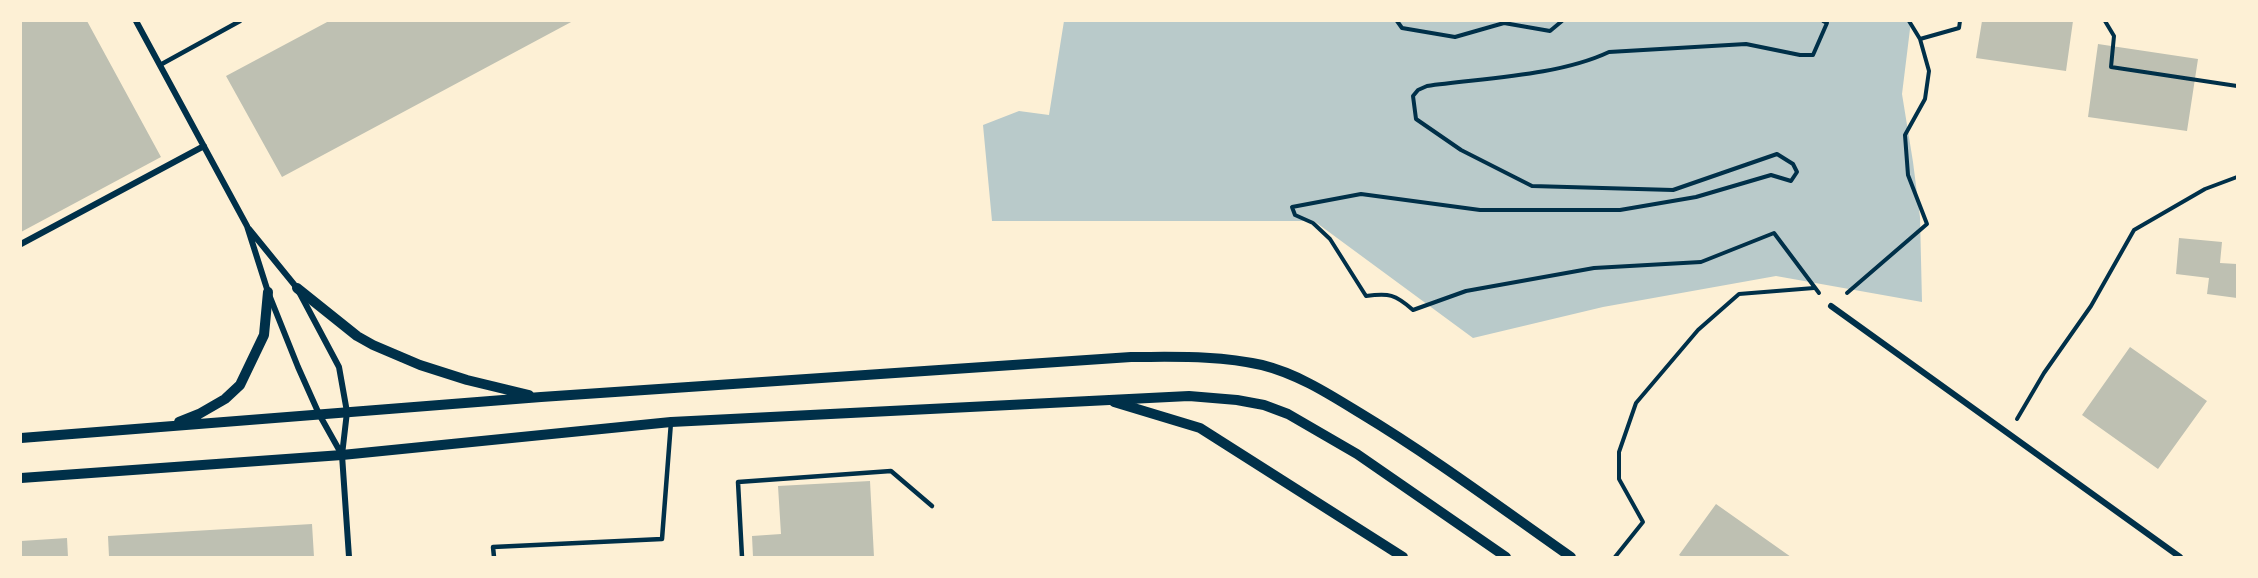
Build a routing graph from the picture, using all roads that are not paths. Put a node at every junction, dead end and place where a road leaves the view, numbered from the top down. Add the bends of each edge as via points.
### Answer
1 (136, 21) edge
2 (240, 21) edge
3 (160, 65) junction
4 (204, 146) junction
5 (247, 226) junction
6 (21, 244) edge
7 (297, 288) junction
8 (268, 292) junction
9 (1831, 306) road end
10 (541, 397) junction
11 (1108, 400) junction
12 (347, 412) junction
13 (319, 414) junction
14 (671, 422) junction
15 (166, 427) junction
16 (21, 438) edge
17 (342, 456) junction
18 (21, 478) edge
19 (932, 506) dead end
20 (349, 557) edge
21 (494, 557) edge
22 (742, 557) edge
23 (1403, 557) edge
24 (1506, 557) edge
25 (1571, 557) edge
26 (2180, 557) edge

1 - 3 street
2 - 3 lane
3 - 4 street
4 - 5 street
4 - 6 street
5 - 7 street
5 - 8 street
7 - 10 street via 373,345 466,380
7 - 12 street via 339,367
8 - 13 street
8 - 15 street via 264,335 240,385 199,414
9 - 26 street
10 - 12 street
10 - 25 street via 1131,357 1205,356 1238,361 1290,374 1316,386 1393,433
11 - 14 street
11 - 23 street via 1200,428
11 - 24 street via 1208,397 1264,405 1288,414 1357,454
12 - 13 street
12 - 17 street
13 - 15 street
13 - 17 street
14 - 17 street
14 - 21 lane via 662,538 493,547
15 - 16 street
17 - 18 street
17 - 20 street
19 - 22 lane via 891,471 738,482

